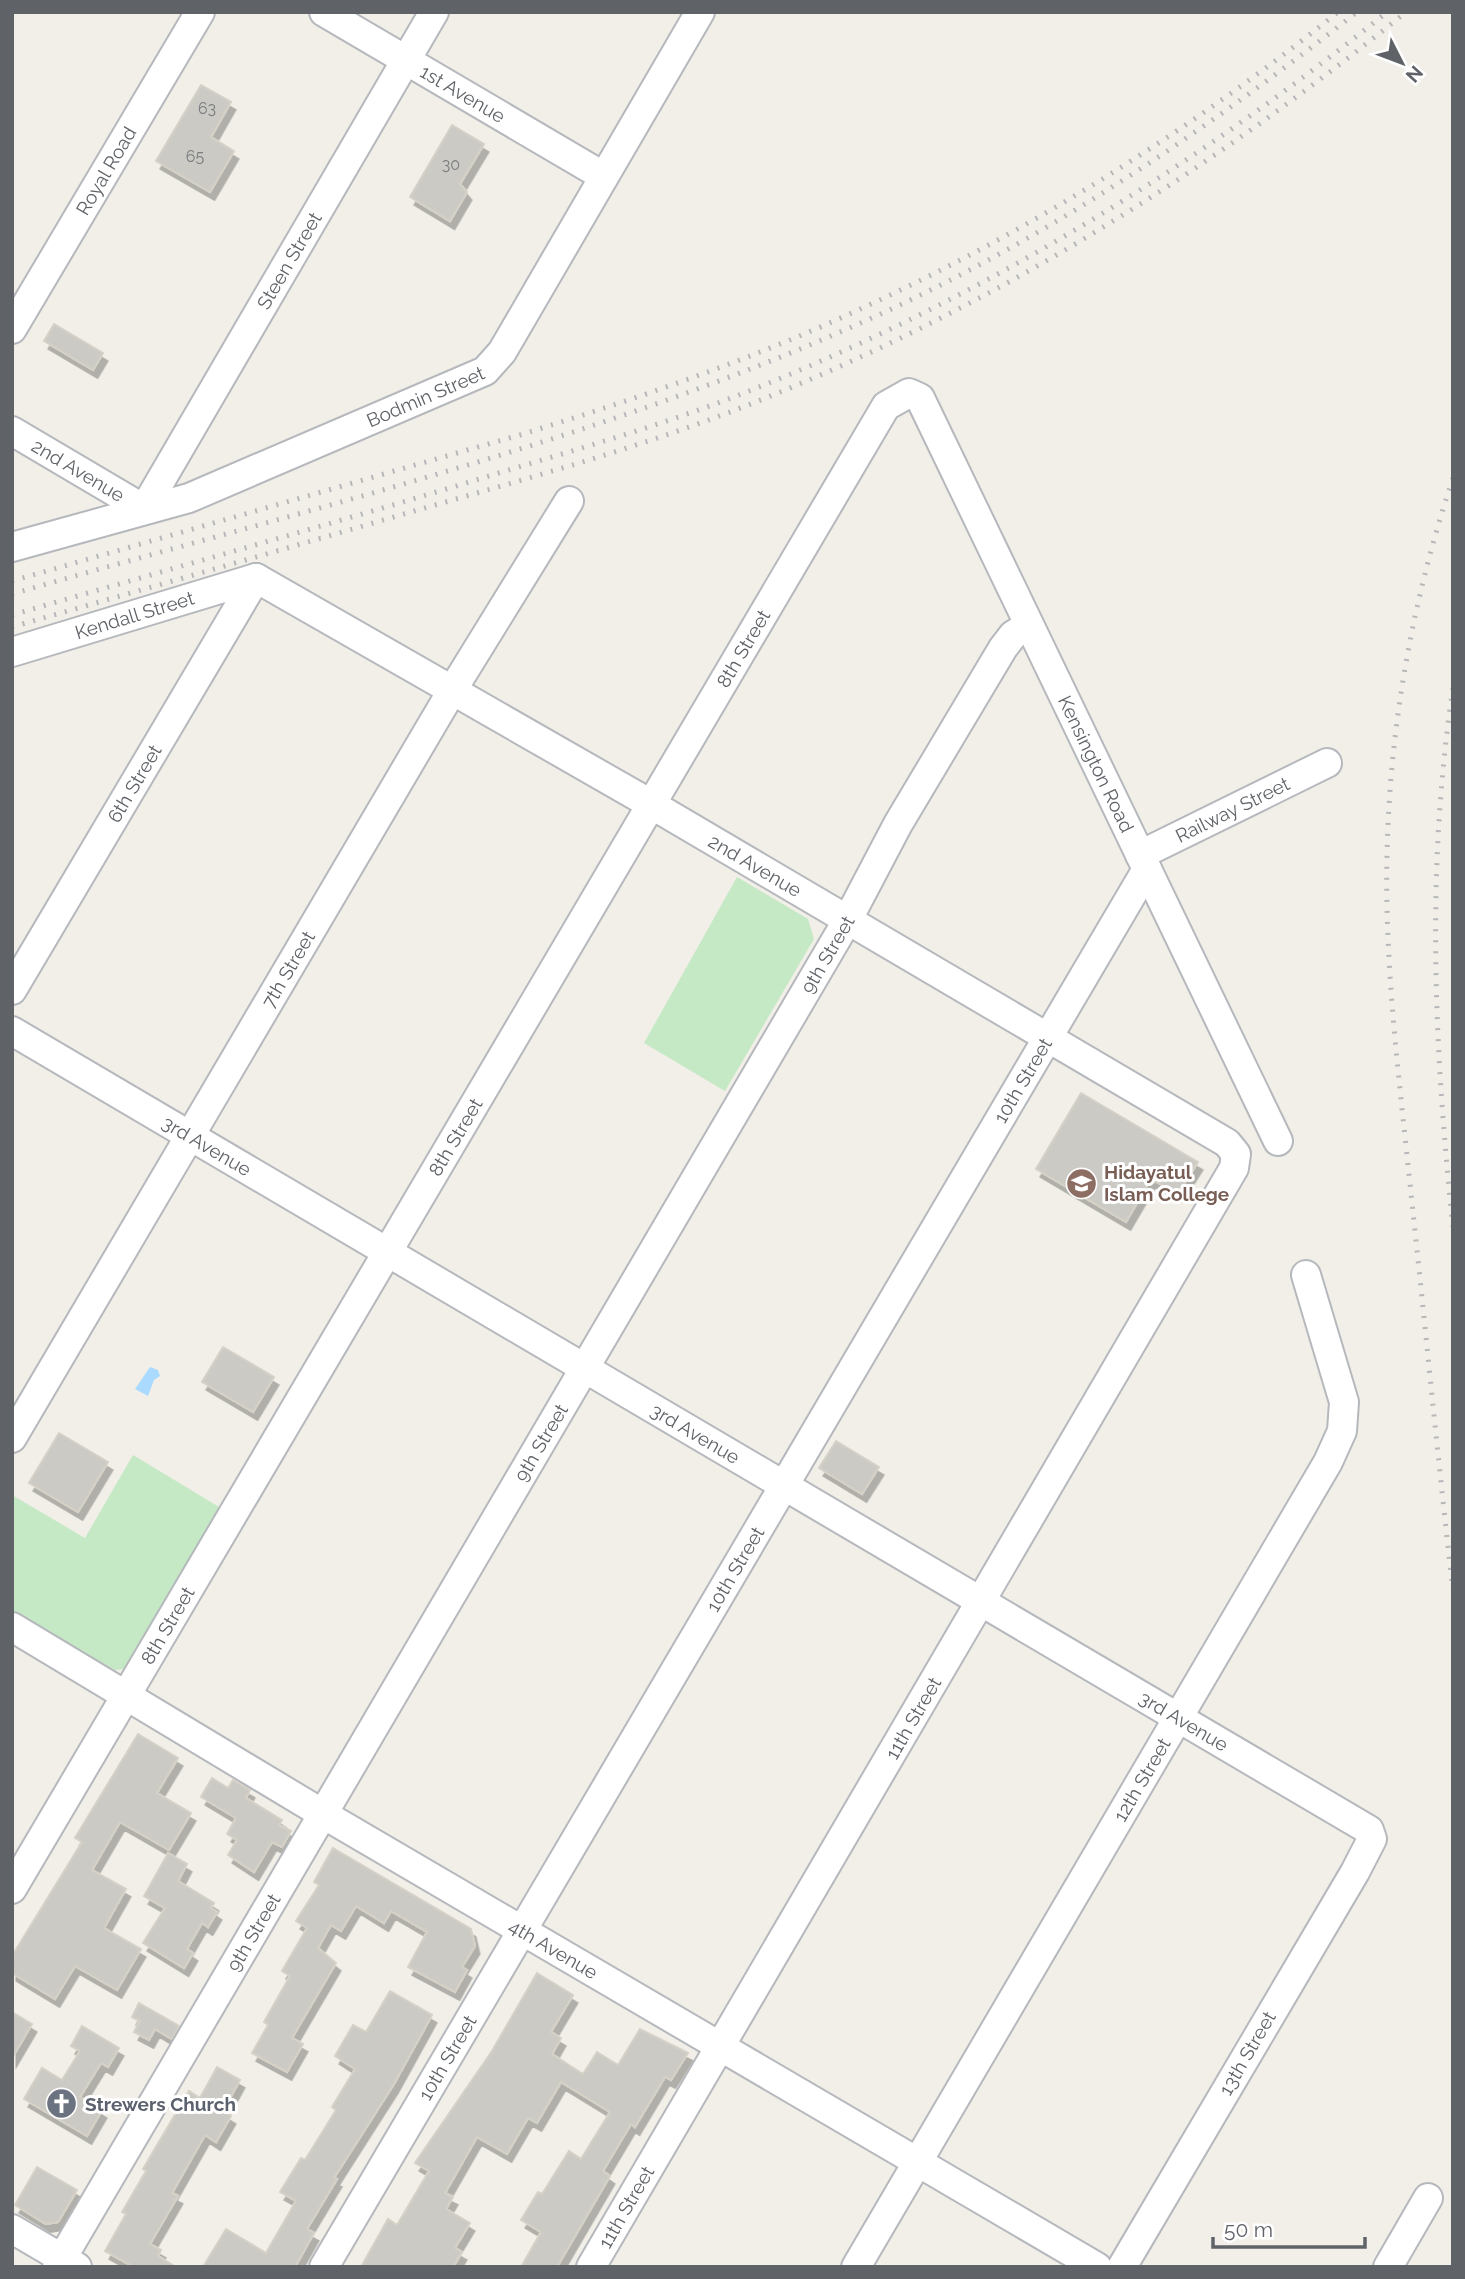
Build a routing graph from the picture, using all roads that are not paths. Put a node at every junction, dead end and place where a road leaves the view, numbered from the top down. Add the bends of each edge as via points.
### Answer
1 (200, 12) edge
2 (324, 12) edge
3 (434, 12) edge
4 (700, 12) edge
5 (405, 61) junction
6 (603, 176) junction
7 (12, 329) edge
8 (909, 393) joint
9 (12, 431) edge
10 (569, 501) dead end
11 (144, 509) junction
12 (12, 548) edge
13 (256, 578) junction
14 (1029, 625) junction
15 (12, 652) edge
16 (453, 689) junction
17 (1327, 762) dead end
18 (649, 803) junction
19 (1143, 862) junction
20 (847, 921) junction
21 (12, 990) edge
22 (12, 1031) edge
23 (1046, 1035) junction
24 (191, 1135) junction
25 (1278, 1141) dead end
26 (1234, 1168) joint
27 (387, 1250) junction
28 (1306, 1275) dead end
29 (585, 1367) junction
30 (12, 1438) edge
31 (783, 1483) junction
32 (982, 1600) junction
33 (12, 1627) edge
34 (126, 1695) junction
35 (1179, 1716) junction
36 (323, 1814) junction
37 (1372, 1839) joint
38 (12, 1889) edge
39 (522, 1930) junction
40 (721, 2046) junction
41 (918, 2161) junction
42 (1428, 2198) dead end
43 (12, 2229) edge
44 (65, 2264) edge
45 (324, 2267) edge
46 (591, 2267) edge
47 (856, 2267) edge
48 (1097, 2267) edge
49 (1122, 2267) edge
50 (1388, 2267) edge

1 - 7 street, Royal Road
2 - 5 street, 1st Avenue
3 - 5 street, Steen Street
4 - 6 street, Bodmin Street
5 - 6 street, 1st Avenue
5 - 11 street, Steen Street
6 - 11 street, Bodmin Street via 502,352 485,371 189,498
8 - 14 street, Kensington Road via 920,398
8 - 18 street, 8th Street via 886,406
9 - 11 street, 2nd Avenue
10 - 16 street, 7th Street
11 - 12 street, Bodmin Street
13 - 15 street, Kendall Street
13 - 16 street, 2nd Avenue
13 - 21 street, 6th Street
14 - 19 street, Kensington Road
14 - 20 street, 9th Street via 1003,648 898,824
16 - 18 street, 2nd Avenue
16 - 24 street, 7th Street
17 - 19 street, Railway Street
18 - 20 street, 2nd Avenue
18 - 27 street, 8th Street
19 - 23 street, 10th Street
19 - 25 street, Kensington Road
20 - 23 street, 2nd Avenue
20 - 29 street, 9th Street
22 - 24 street, 3rd Avenue
23 - 26 street, 2nd Avenue via 1227,1143 1236,1154
23 - 31 street, 10th Street
24 - 27 street, 3rd Avenue
24 - 30 street, 7th Street
26 - 32 street, 11th Street
27 - 29 street, 3rd Avenue
27 - 34 street, 8th Street
28 - 35 street, 12th Street via 1343,1402 1342,1431
29 - 31 street, 3rd Avenue
29 - 36 street, 9th Street
31 - 32 street, 3rd Avenue
31 - 39 street, 10th Street
32 - 35 street, 3rd Avenue
32 - 40 street, 11th Street
33 - 34 street, 4th Avenue
34 - 36 street, 4th Avenue
34 - 38 street, 8th Street
35 - 37 street, 3rd Avenue via 1361,1824
35 - 41 street, 12th Street
36 - 39 street, 4th Avenue
36 - 44 street, 9th Street
37 - 49 street, 13th Street
39 - 40 street, 4th Avenue
39 - 45 street, 10th Street
40 - 41 street, 4th Avenue
40 - 46 street, 11th Street
41 - 47 street, 12th Street
41 - 48 street, 4th Avenue
42 - 50 street
43 - 44 street

